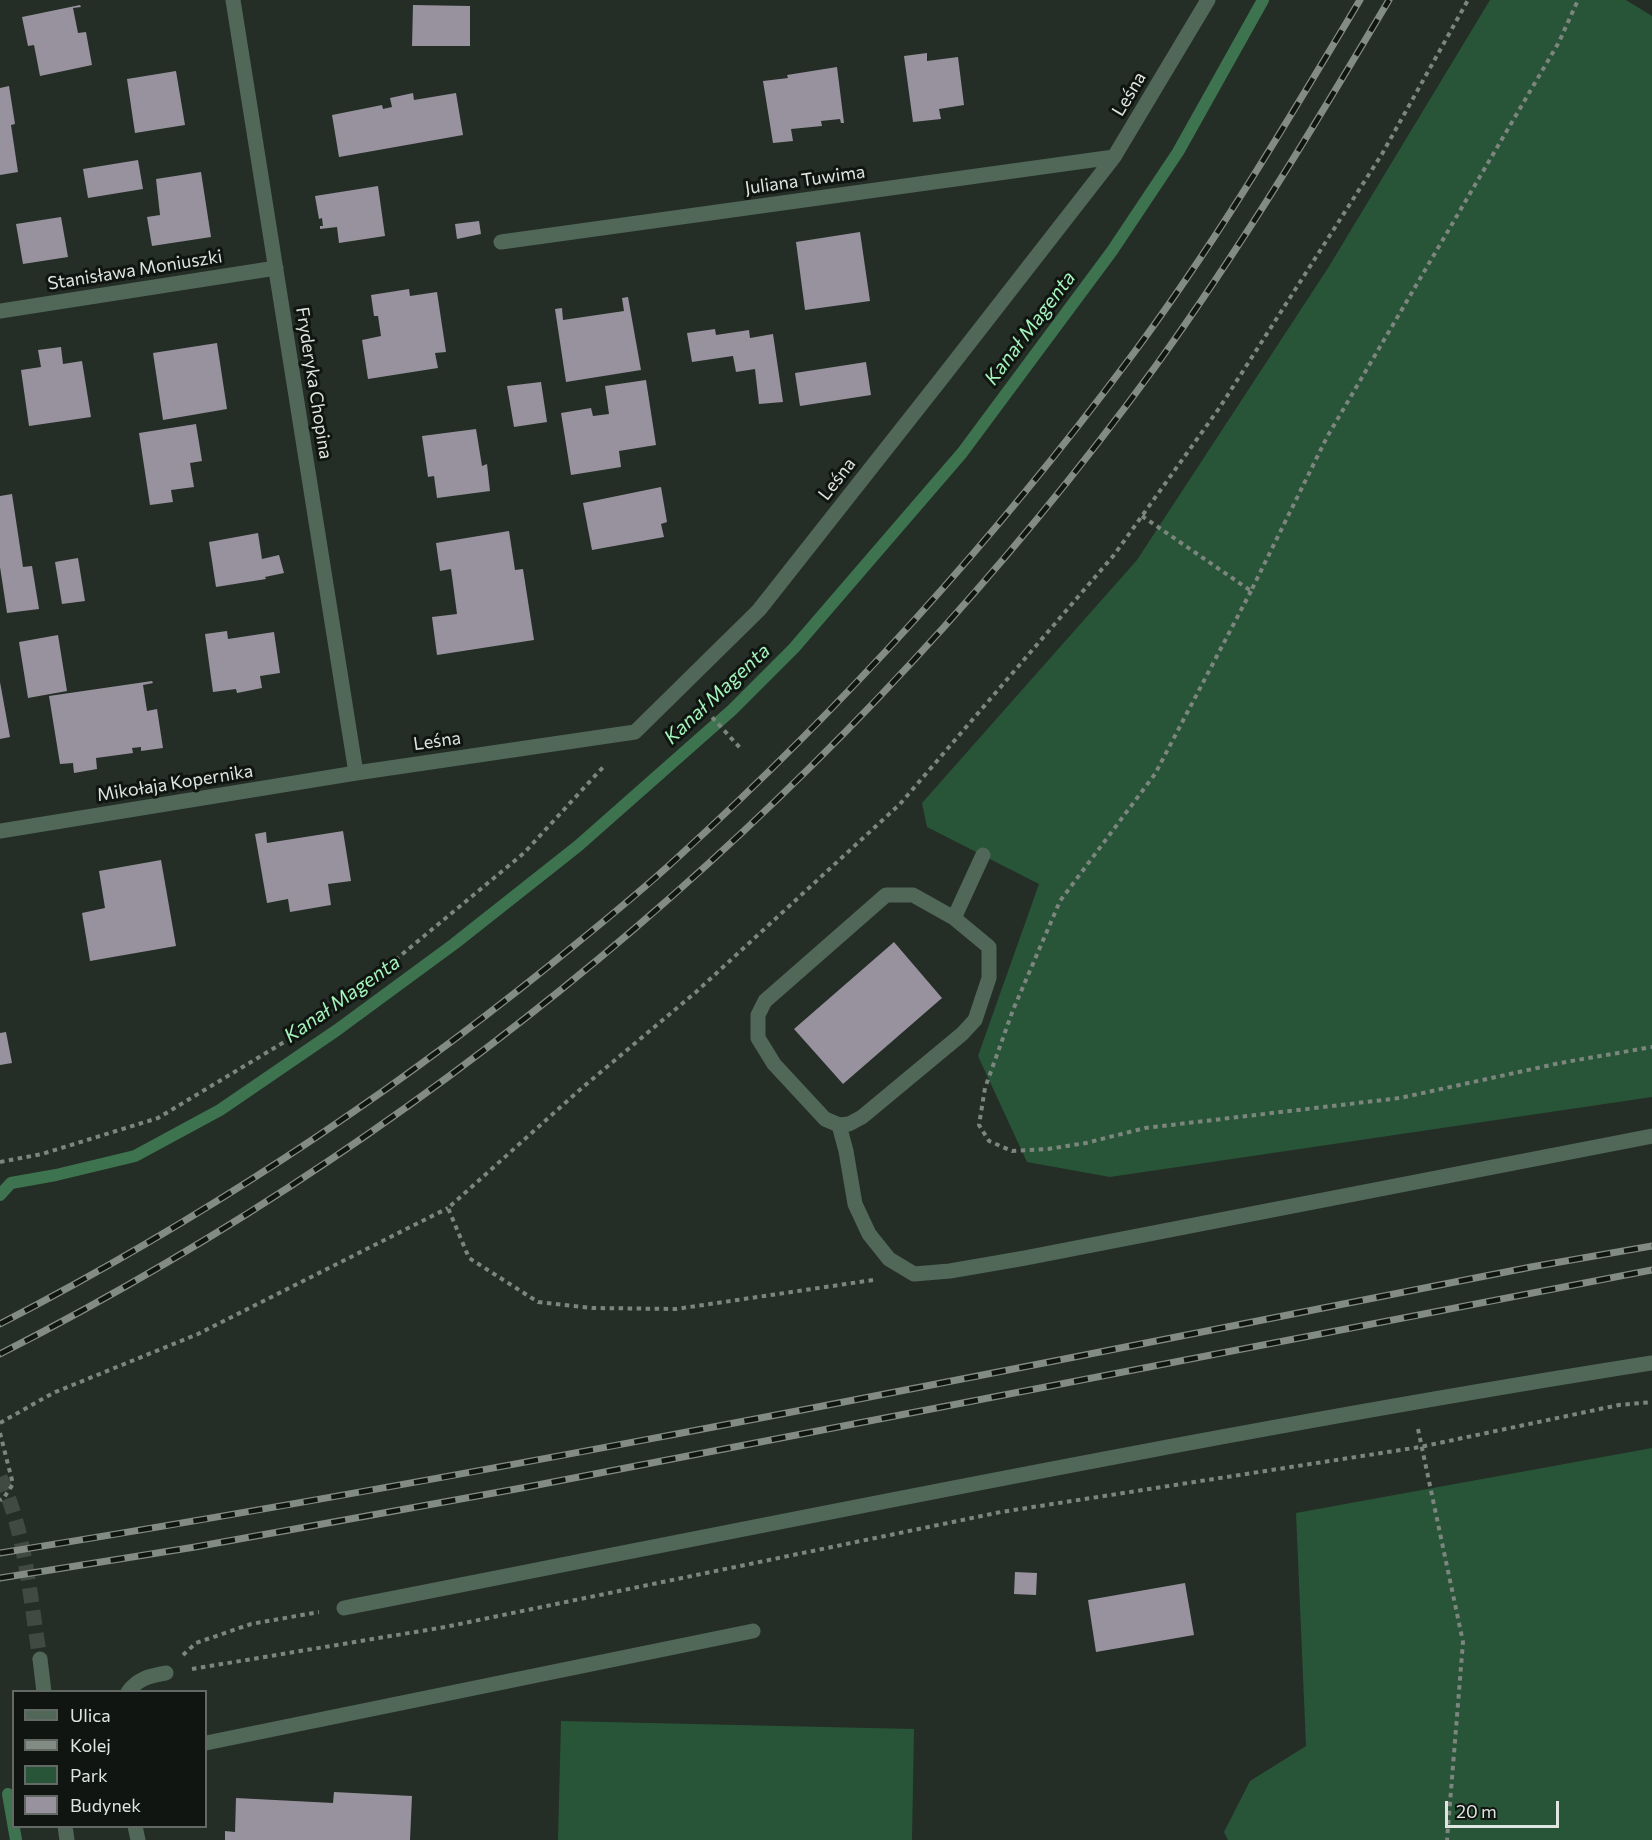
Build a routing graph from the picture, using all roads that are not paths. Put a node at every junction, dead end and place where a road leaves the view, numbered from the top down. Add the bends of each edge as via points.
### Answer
1 (233, 0) edge
2 (1208, 0) edge
3 (1114, 157) junction
4 (501, 242) dead end
5 (276, 268) junction
6 (0, 311) edge
7 (356, 773) junction
8 (0, 831) edge
9 (983, 855) dead end
10 (954, 918) junction
11 (839, 1125) junction
12 (1652, 1136) edge
13 (1652, 1363) edge
14 (344, 1608) road end
15 (753, 1631) dead end
16 (40, 1659) tunnel mouth
17 (166, 1673) road end
18 (44, 1690) edge
19 (130, 1690) edge
20 (207, 1743) edge

1 - 5 street, Fryderyka Chopina
2 - 3 street, Leśna
3 - 4 street, Juliana Tuwima
3 - 7 street, Leśna via 759,610 635,732
5 - 6 street, Stanisława Moniuszki
5 - 7 street, Fryderyka Chopina
7 - 8 street, Mikołaja Kopernika
9 - 10 street
10 - 11 street via 989,947 989,978 975,1020 862,1117
10 - 11 street via 913,895 886,895 765,1000 758,1015 758,1038 774,1064 825,1119
11 - 12 street via 855,1204 869,1234 889,1259 914,1274 1025,1258
13 - 14 street via 1448,1395
15 - 20 street
16 - 18 street
17 - 19 street via 142,1679

